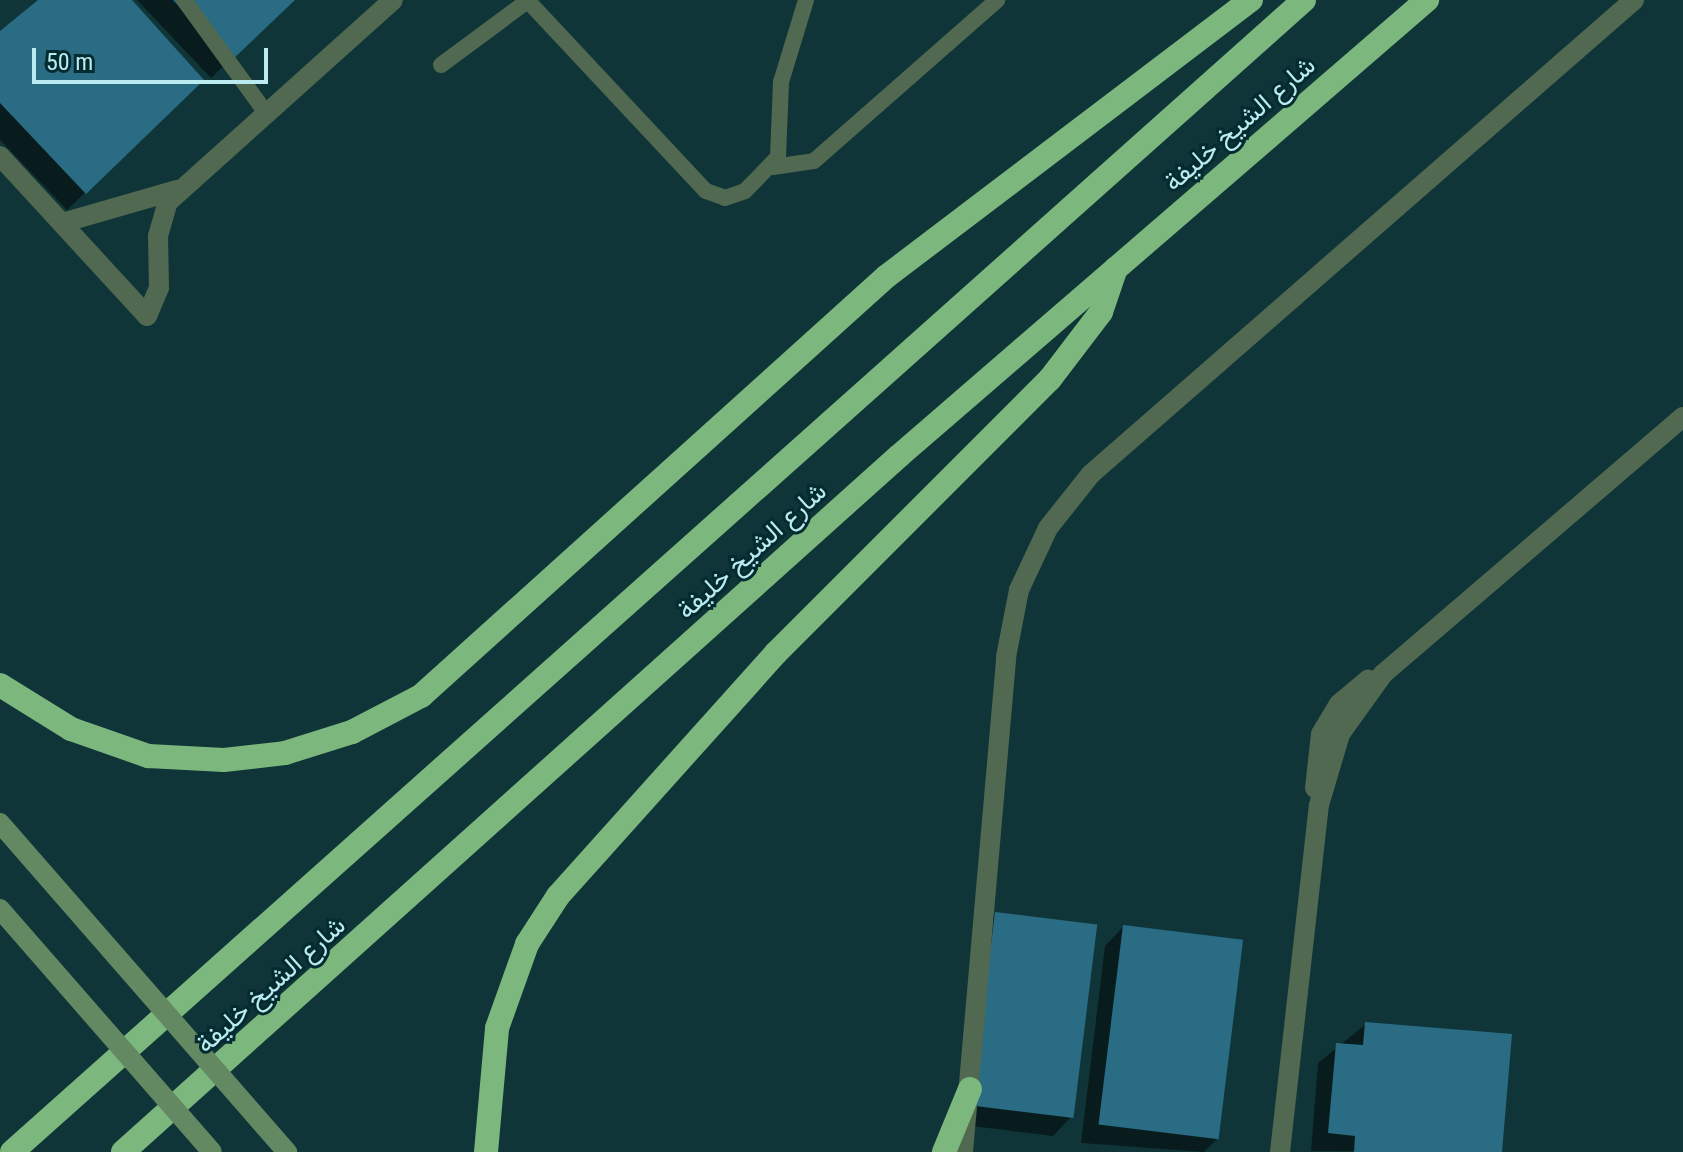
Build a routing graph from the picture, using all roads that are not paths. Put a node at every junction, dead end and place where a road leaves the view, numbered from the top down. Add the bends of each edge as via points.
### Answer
1 (184, 0) edge
2 (393, 0) edge
3 (528, 0) edge
4 (806, 0) edge
5 (997, 0) edge
6 (1251, 0) edge
7 (1304, 0) edge
8 (1427, 0) edge
9 (1634, 0) edge
10 (441, 65) dead end
11 (266, 113) junction
12 (0, 156) edge
13 (773, 167) junction
14 (180, 189) junction
15 (62, 223) junction
16 (1116, 268) junction
17 (1683, 417) edge
18 (0, 685) edge
19 (0, 823) edge
20 (0, 909) edge
21 (970, 1089) junction
22 (12, 1152) edge
23 (123, 1152) edge
24 (212, 1152) edge
25 (287, 1152) edge
26 (486, 1152) edge
27 (944, 1152) edge
28 (963, 1152) edge
29 (1280, 1152) edge

1 - 11 lane
2 - 11 street
3 - 10 lane
3 - 13 lane via 706,191 736,197
4 - 13 lane via 781,82 781,146
5 - 13 lane via 814,161
6 - 18 highway via 887,276 421,696 352,732 285,753 224,760 148,756 71,729
7 - 22 highway, شارع الشيخ خليفة
8 - 16 highway, شارع الشيخ خليفة
9 - 21 street via 1091,474 1048,528 1019,590 1006,657
11 - 14 street
12 - 15 street
14 - 15 street
14 - 15 street via 161,219 159,288 147,316
16 - 23 highway, شارع الشيخ خليفة
16 - 26 highway via 1101,312 1050,379 776,653 558,896 527,944 497,1028
17 - 29 street via 1383,674 1340,734 1319,805
19 - 25 main road, bridge
20 - 24 main road, bridge
21 - 27 highway
21 - 28 street

